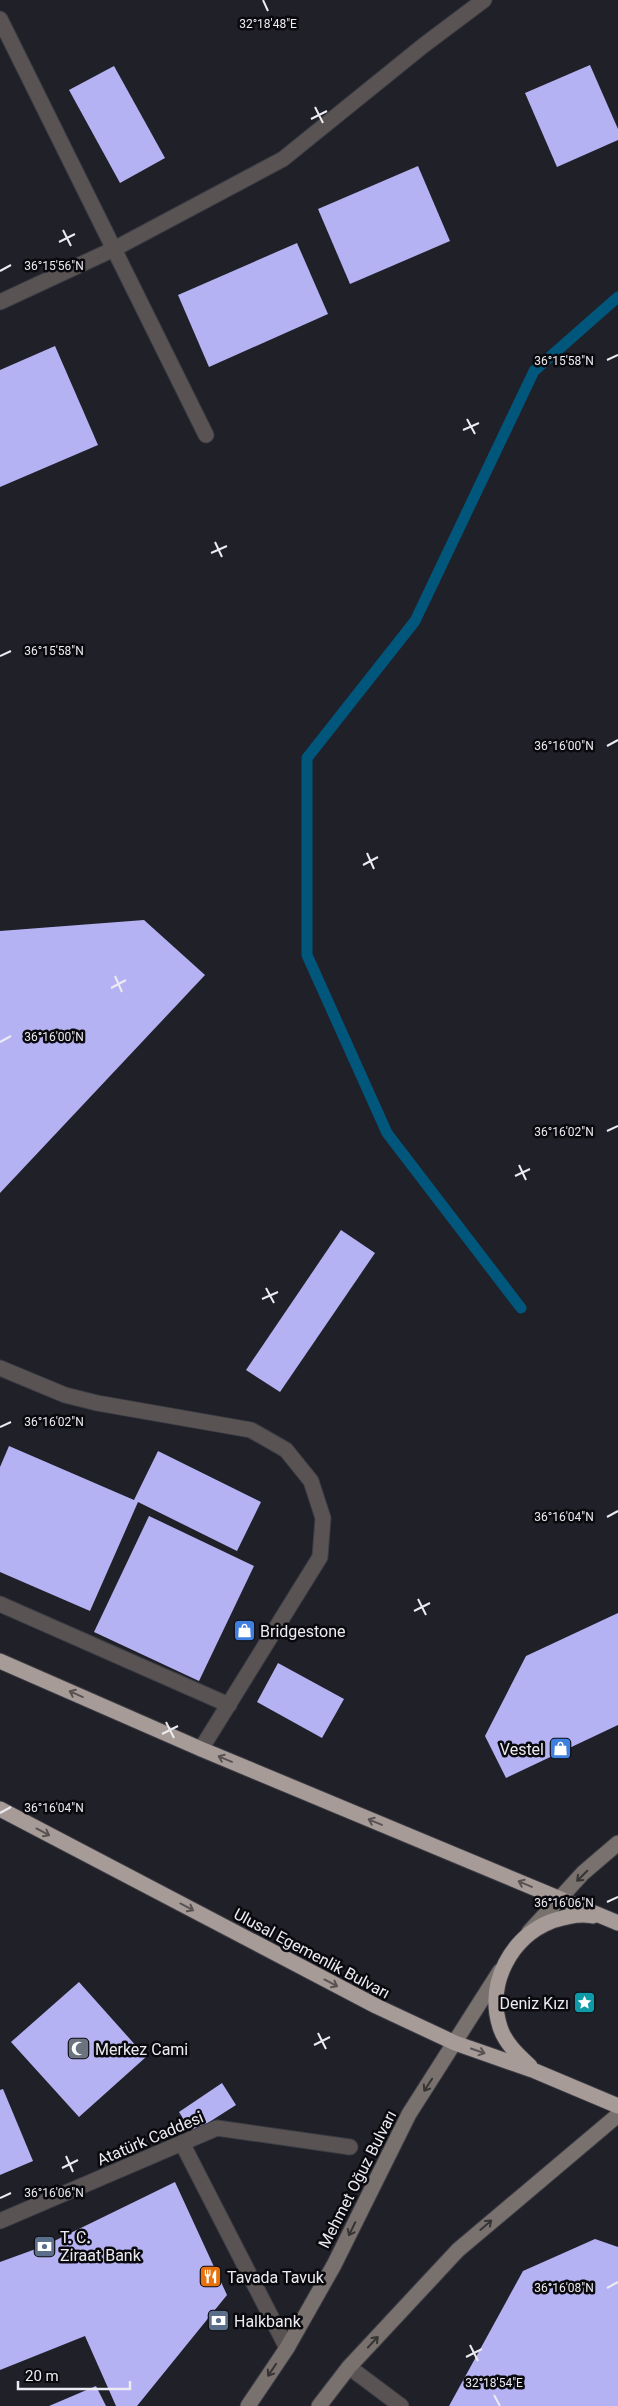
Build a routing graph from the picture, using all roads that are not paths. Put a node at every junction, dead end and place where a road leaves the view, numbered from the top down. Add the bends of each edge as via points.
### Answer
1 (484, 0) edge
2 (0, 19) edge
3 (114, 249) junction
4 (0, 302) edge
5 (206, 435) dead end
6 (0, 1368) edge
7 (0, 1604) edge
8 (0, 1661) edge
9 (229, 1705) junction
10 (201, 1749) junction
11 (0, 1809) edge
12 (618, 1843) edge
13 (560, 1899) junction
14 (617, 1923) edge
15 (516, 1945) junction
16 (501, 1970) junction
17 (455, 2043) junction
18 (536, 2072) junction
19 (592, 2096) junction
20 (618, 2098) edge
21 (618, 2106) edge
22 (618, 2115) edge
23 (182, 2143) junction
24 (350, 2147) dead end
25 (0, 2221) edge
26 (287, 2348) junction
27 (349, 2367) junction
28 (248, 2406) edge
29 (319, 2406) edge
30 (401, 2406) edge

1 - 3 street via 283,159
2 - 3 street
3 - 4 street
3 - 5 street
6 - 9 street via 65,1395 97,1404 251,1430 286,1450 307,1475 323,1518 320,1557
7 - 9 street
10 -> 8 highway
9 - 10 street
13 -> 10 highway
11 -> 17 highway, Ulusal Egemenlik Bulvarı via 376,2006
12 -> 13 main road via 583,1873
13 - 14 highway
13 - 15 main road
14 - 15 highway via 590,1915 564,1917 538,1927
15 - 16 highway
16 - 17 main road, Mehmet Oğuz Bulvarı
16 - 18 highway via 496,1998 500,2027 514,2052
17 -> 18 highway, Ulusal Egemenlik Bulvarı
17 -> 26 main road, Mehmet Oğuz Bulvarı via 409,2114 334,2265
18 - 19 highway, Ulusal Egemenlik Bulvarı
19 - 20 highway
19 - 21 highway, Ulusal Egemenlik Bulvarı
27 -> 22 main road via 458,2250
23 - 24 street, Atatürk Caddesi via 217,2128
23 - 25 street, Atatürk Caddesi
23 - 26 street
26 -> 28 main road, Mehmet Oğuz Bulvarı
27 - 29 main road
27 - 30 street

